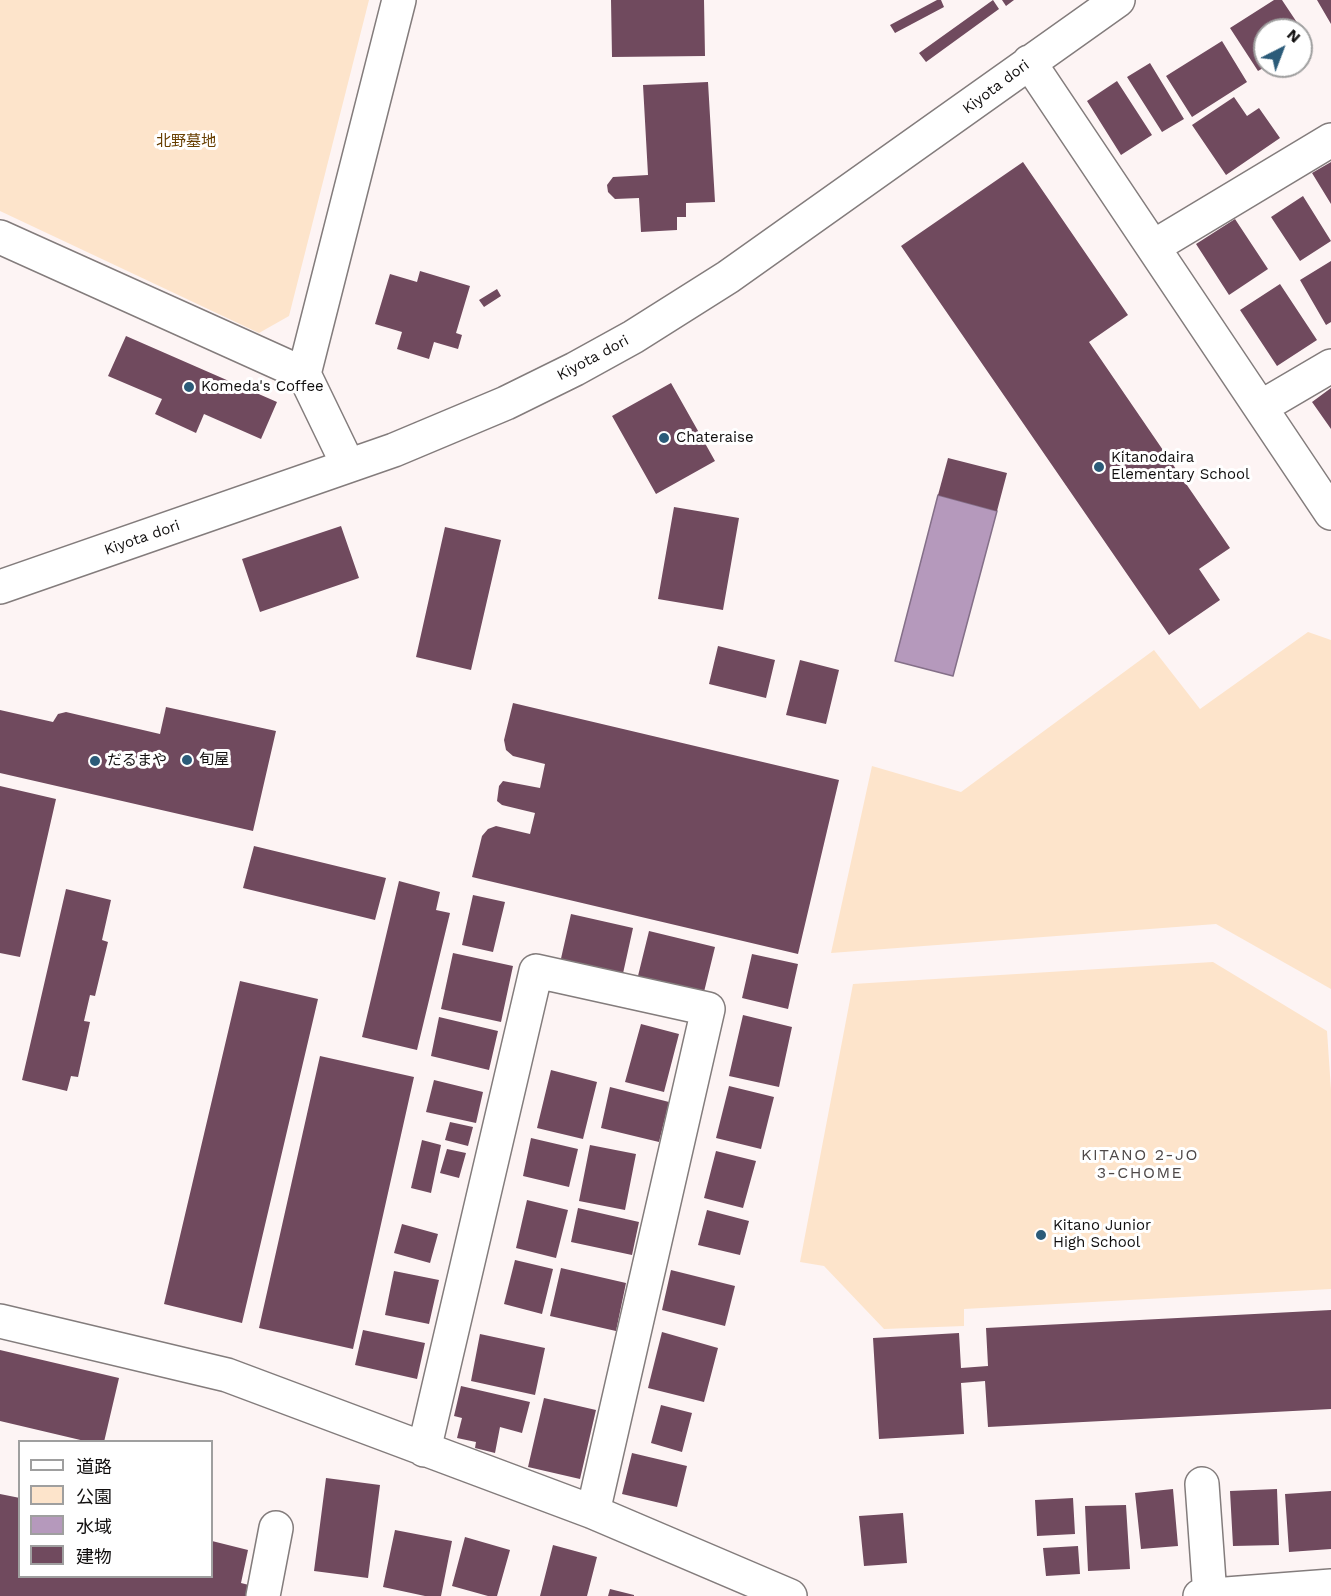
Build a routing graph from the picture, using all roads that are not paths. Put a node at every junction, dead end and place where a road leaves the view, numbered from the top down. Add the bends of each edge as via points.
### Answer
1 (399, 0) edge
2 (1118, 0) edge
3 (1029, 62) junction
4 (1331, 140) edge
5 (0, 237) edge
6 (1153, 248) junction
7 (1331, 366) edge
8 (304, 374) junction
9 (1261, 407) junction
10 (348, 465) junction
11 (1331, 513) edge
12 (0, 587) edge
13 (0, 1321) edge
14 (424, 1450) junction
15 (1202, 1485) dead end
16 (593, 1512) junction
17 (276, 1528) dead end
18 (1331, 1586) edge
19 (782, 1595) edge
20 (263, 1596) edge
21 (1200, 1596) edge
22 (1210, 1596) edge

1 - 8 street
2 - 3 street, Kiyota dori
3 - 6 street
3 - 10 street, Kiyota dori via 728,277 633,337 506,403
4 - 6 street
5 - 8 street
6 - 9 street
7 - 9 street
8 - 10 street
9 - 11 street
10 - 12 street, Kiyota dori
13 - 14 street via 227,1375
14 - 16 street
14 - 16 street via 536,971 708,1009
15 - 22 street
16 - 19 street
17 - 20 street
18 - 22 street
21 - 22 street

